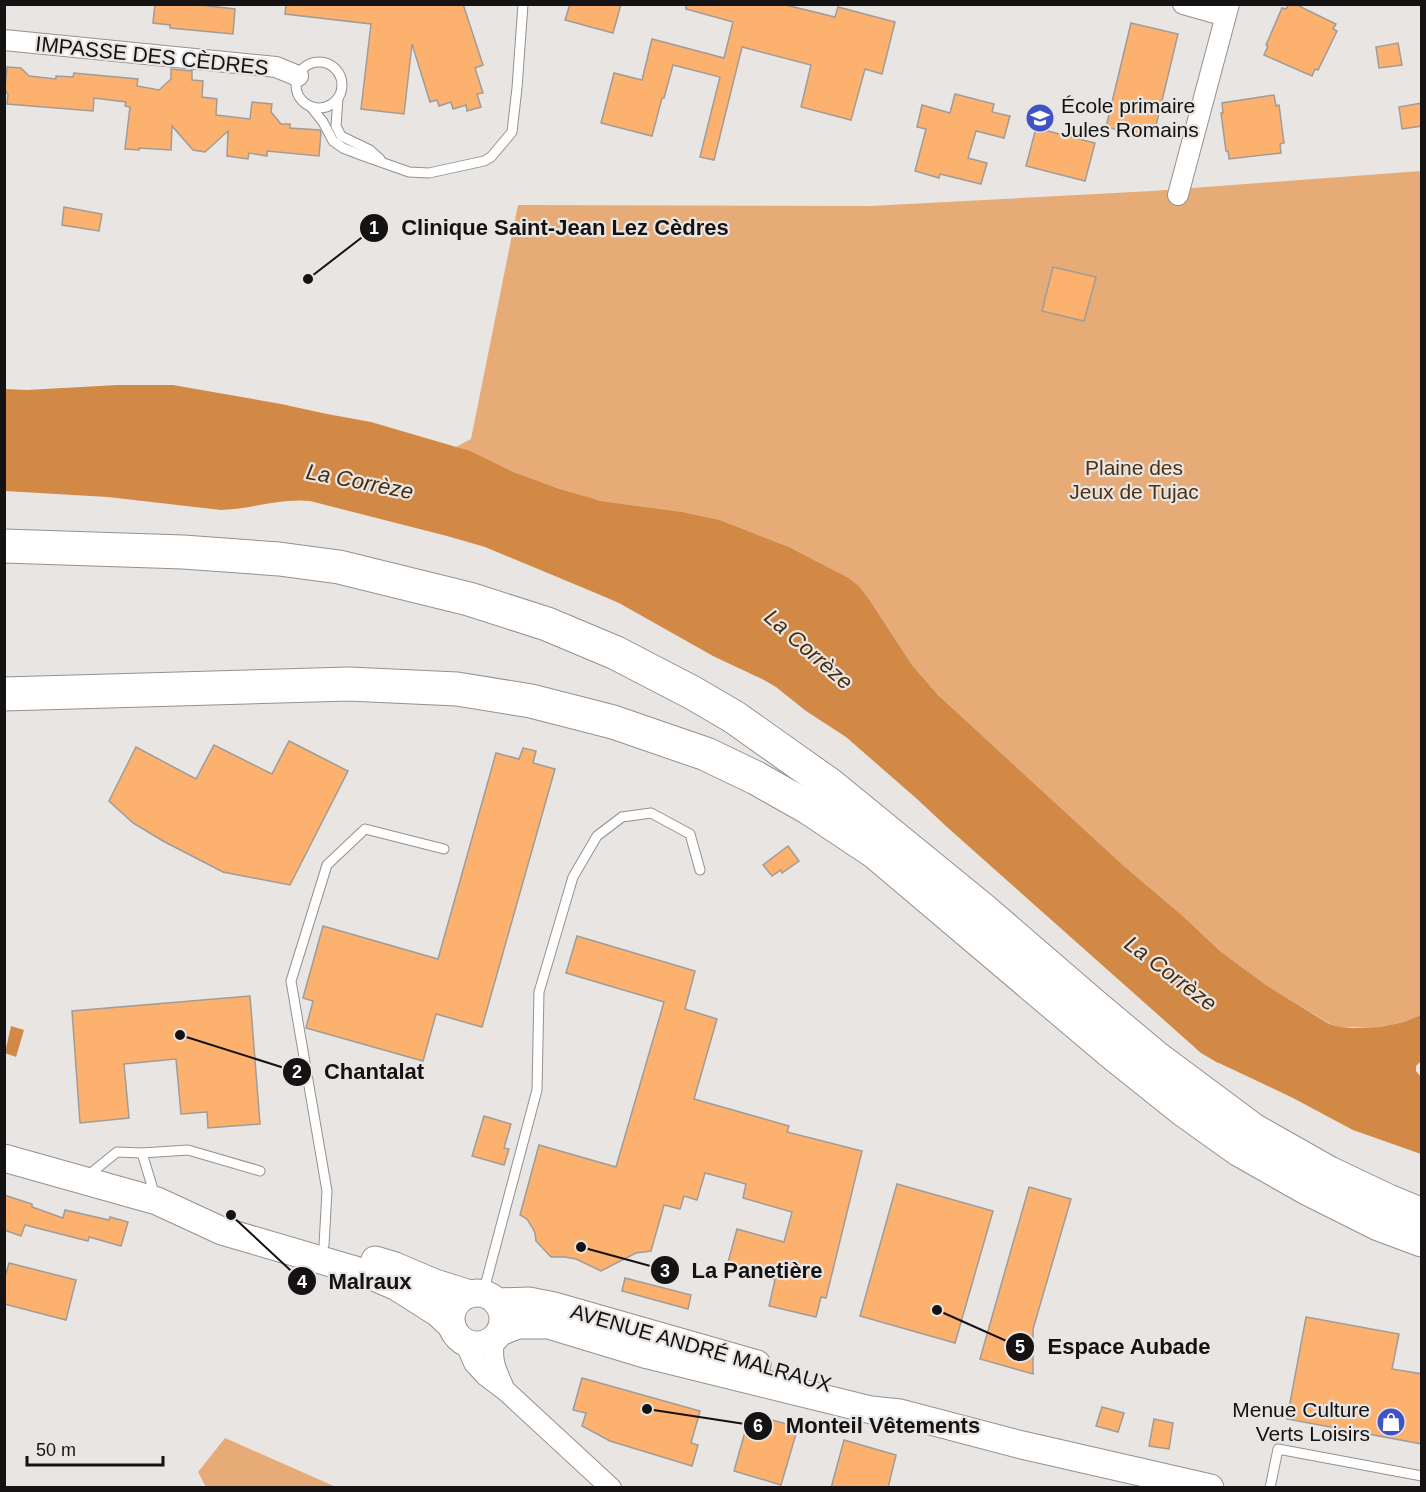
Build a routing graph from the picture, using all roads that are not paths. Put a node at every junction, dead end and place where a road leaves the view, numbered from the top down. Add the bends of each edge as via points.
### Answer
1 (523, 4) edge
2 (1183, 4) edge
3 (1227, 10) edge
4 (4, 40) edge
5 (298, 76) junction
6 (338, 98) junction
7 (311, 107) junction
8 (386, 165) junction
9 (1178, 195) dead end
10 (4, 546) edge
11 (4, 694) edge
12 (444, 849) dead end
13 (700, 870) dead end
14 (142, 1153) junction
15 (4, 1158) edge
16 (260, 1171) dead end
17 (82, 1180) junction
18 (157, 1201) junction
19 (1422, 1215) edge
20 (1422, 1240) edge
21 (324, 1245) junction
22 (483, 1296) junction
23 (459, 1334) junction
24 (497, 1335) junction
25 (506, 1391) junction
26 (900, 1413) junction
27 (1422, 1476) edge
28 (611, 1488) edge
29 (1210, 1488) edge
30 (1270, 1488) edge

1 - 8 lane via 512,132 484,161 429,173
2 - 3 street
3 - 9 street
4 - 5 street, IMPASSE DES CÈDRES via 276,68
5 - 6 lane via 308,65 330,65 342,83
5 - 7 lane via 297,90
6 - 7 lane via 326,107
6 - 8 lane via 336,126 341,136 370,150
7 - 8 lane via 333,141
10 - 19 highway via 183,552 339,567 469,599 547,624 616,653 734,717 830,785 1155,1057 1253,1130 1329,1173
11 - 20 highway via 349,684 457,689 531,701 613,722 706,754 800,803 875,852 1109,1050 1240,1150 1379,1224
12 - 21 lane via 365,830 327,865 291,981 327,1191
13 - 22 lane via 690,834 651,813 622,817 597,836 573,877 539,992 537,1090
14 - 16 lane via 188,1150
14 - 17 lane via 117,1152
14 - 18 lane
15 - 17 street
17 - 18 street
18 - 21 street, AVENUE ANDRÉ MALRAUX via 185,1204
18 - 23 street via 222,1231 365,1273 398,1287 438,1313
21 - 22 street, AVENUE ANDRÉ MALRAUX
22 - 23 street via 461,1299 454,1306 451,1316
22 - 24 street via 502,1312 504,1322
22 - 26 street, AVENUE ANDRÉ MALRAUX via 554,1306 857,1394
23 - 24 street via 475,1345 485,1344
23 - 25 street via 474,1363
24 - 25 street via 493,1364
24 - 26 street, AVENUE ANDRÉ MALRAUX via 518,1325 549,1325 648,1355 871,1410
25 - 28 street
26 - 29 street, AVENUE ANDRÉ MALRAUX
27 - 30 lane via 1278,1449

